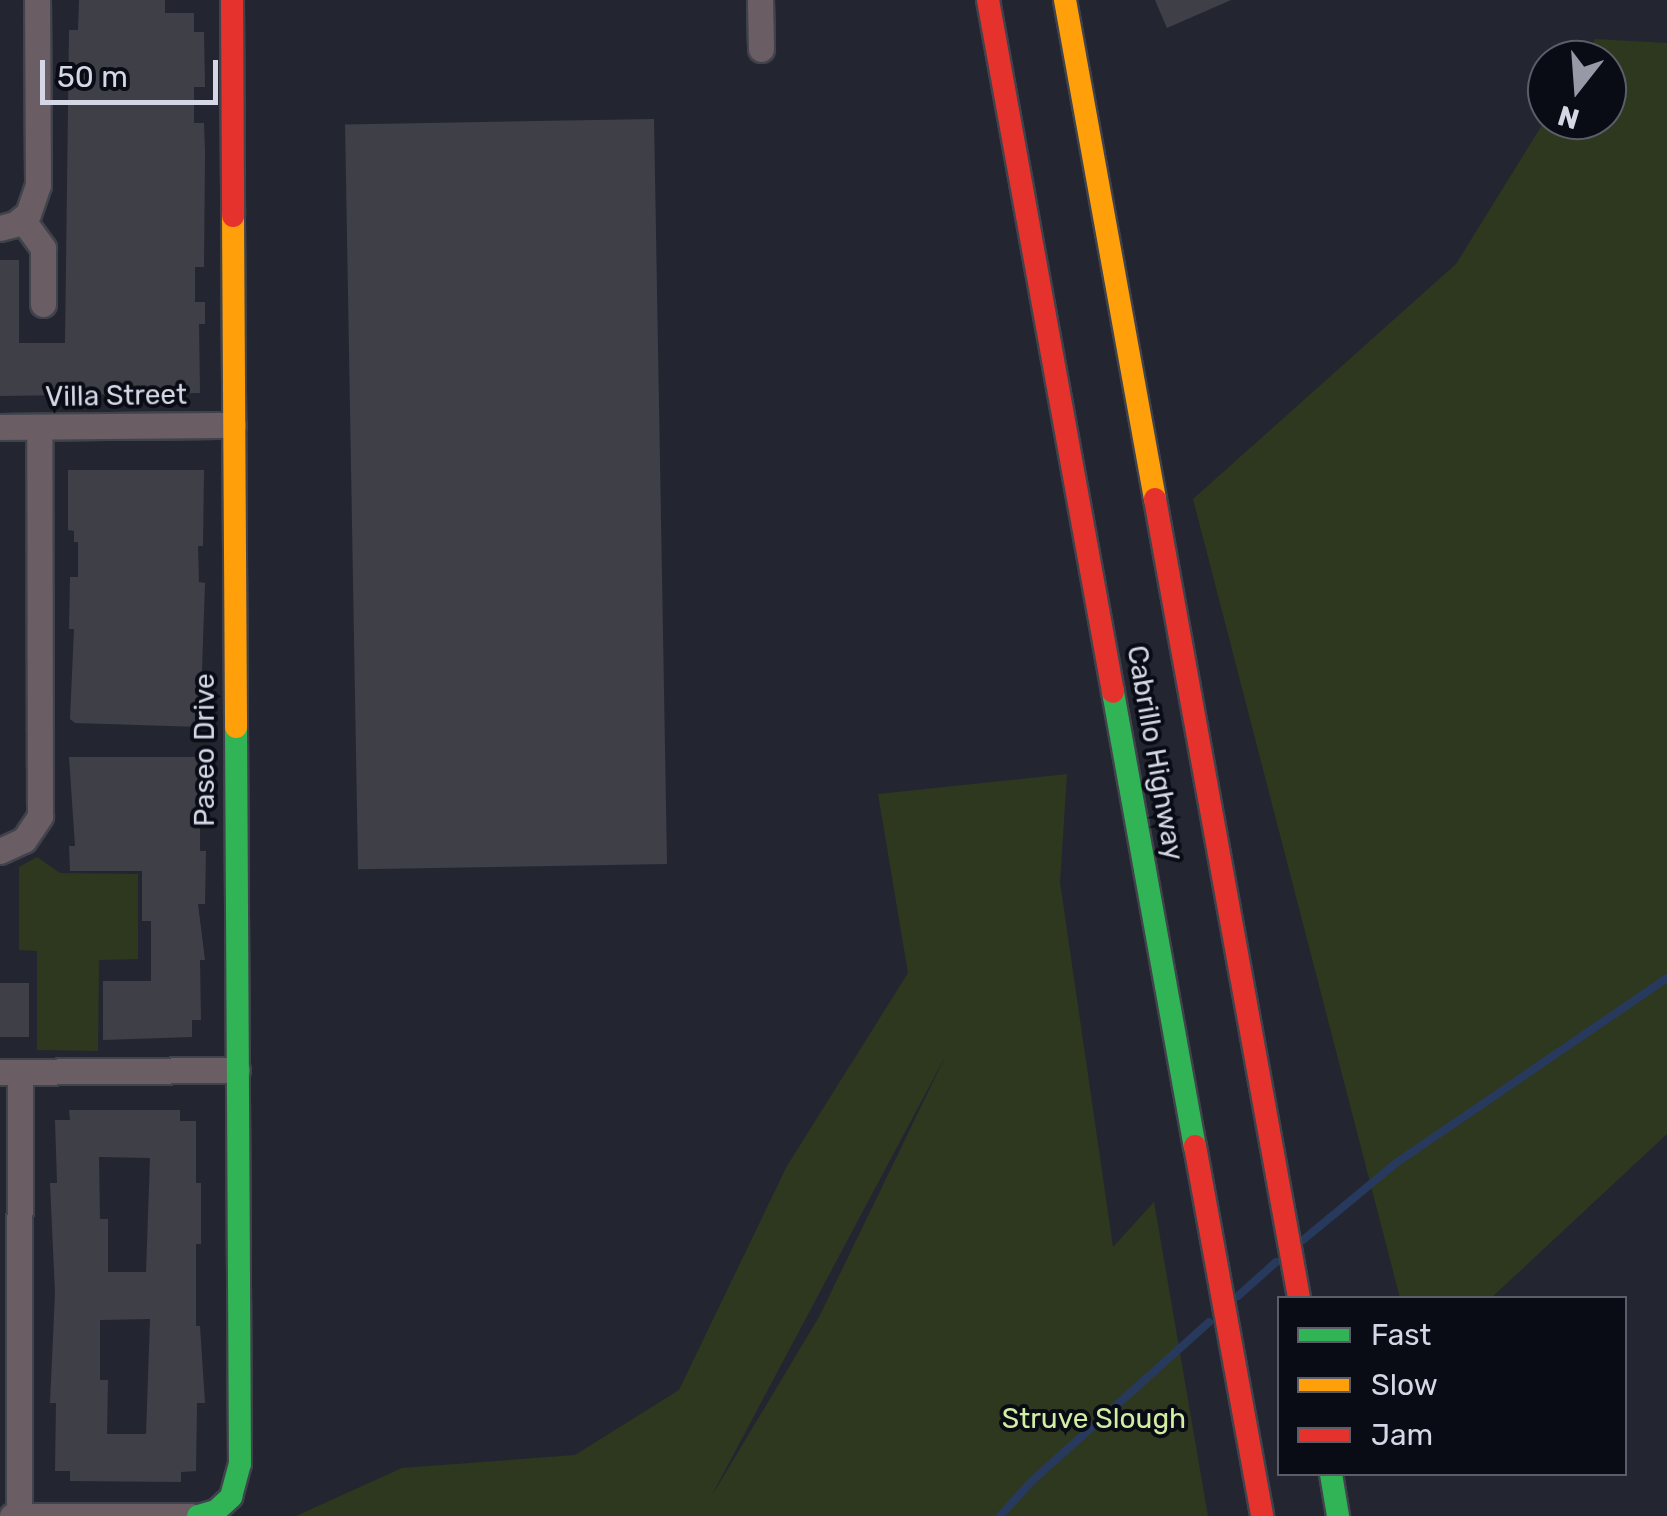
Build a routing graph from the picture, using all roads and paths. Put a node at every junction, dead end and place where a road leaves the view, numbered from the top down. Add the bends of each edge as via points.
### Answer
1 (37, 0) edge
2 (232, 0) edge
3 (760, 0) edge
4 (988, 0) edge
5 (1065, 0) edge
6 (761, 49) dead end
7 (11, 224) edge
8 (43, 304) dead end
9 (233, 425) junction
10 (0, 427) edge
11 (39, 427) junction
12 (0, 851) edge
13 (237, 1070) junction
14 (10, 1072) edge
15 (1299, 1296) edge
16 (1330, 1476) edge
17 (16, 1515) edge
18 (194, 1516) edge
19 (1262, 1516) edge
20 (1338, 1516) edge

1 - 7 street via 38,185 32,206
2 - 9 main road, Paseo Drive
3 - 6 street
4 - 19 main road, Cabrillo Highway
5 - 15 main road, Cabrillo Highway
7 - 8 street via 42,248
9 - 11 street, Villa Street
9 - 13 main road, Paseo Drive
10 - 11 street, Villa Street
11 - 12 street via 40,816 24,840
13 - 14 street
13 - 18 main road, Paseo Drive via 240,1464 231,1497 216,1511
14 - 17 street
16 - 20 main road
17 - 18 street

